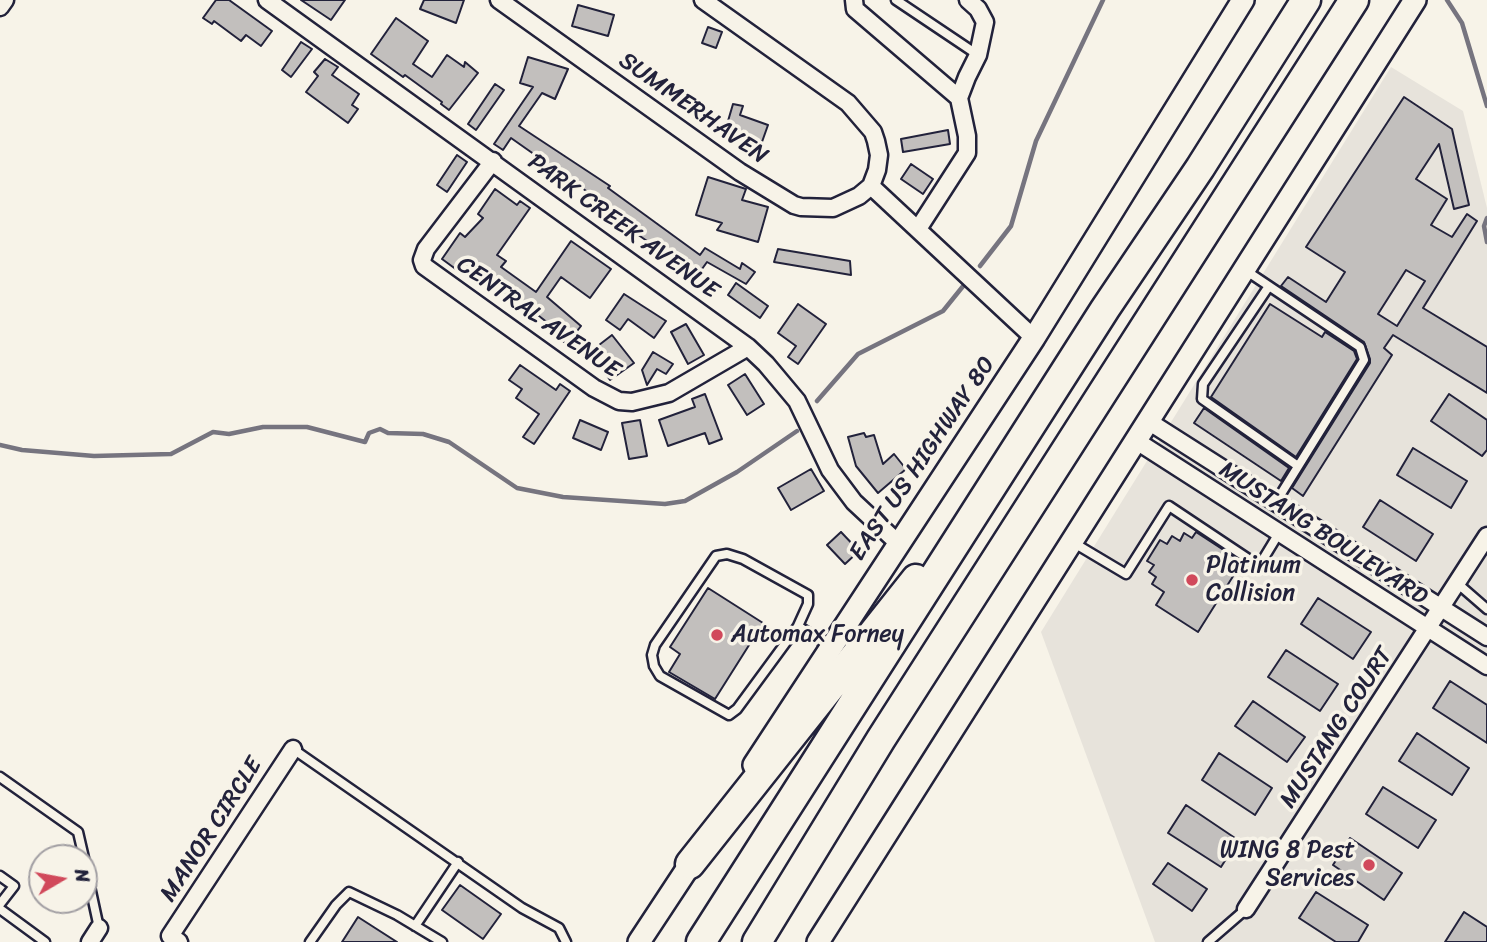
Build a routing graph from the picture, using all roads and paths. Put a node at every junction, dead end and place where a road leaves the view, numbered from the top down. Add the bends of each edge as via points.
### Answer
1 (5, 0) edge
2 (267, 0) edge
3 (499, 0) edge
4 (703, 0) edge
5 (854, 0) edge
6 (896, 0) edge
7 (968, 0) edge
8 (1243, 0) edge
9 (1306, 0) edge
10 (1354, 0) edge
11 (1415, 0) edge
12 (0, 7) edge
13 (978, 55) junction
14 (959, 98) junction
15 (493, 161) junction
16 (871, 186) junction
17 (918, 229) junction
18 (1245, 270) junction
19 (1269, 286) junction
20 (1034, 338) junction
21 (748, 346) junction
22 (1147, 421) junction
23 (1135, 440) junction
24 (1298, 466) junction
25 (1276, 502) junction
26 (971, 521) junction
27 (1279, 533) junction
28 (1487, 536) edge
29 (1071, 541) junction
30 (898, 543) junction
31 (1457, 583) junction
32 (1442, 607) junction
33 (1487, 609) edge
34 (798, 626) junction
35 (1429, 628) junction
36 (1487, 637) edge
37 (831, 647) junction
38 (1487, 666) edge
39 (293, 749) joint
40 (0, 777) edge
41 (81, 844) edge
42 (816, 847) junction
43 (458, 862) junction
44 (690, 864) junction
45 (0, 876) edge
46 (0, 907) edge
47 (1246, 909) joint
48 (96, 914) edge
49 (415, 926) junction
50 (99, 928) joint
51 (175, 939) edge
52 (45, 942) edge
53 (90, 942) edge
54 (310, 942) edge
55 (442, 942) edge
56 (566, 942) edge
57 (639, 942) edge
58 (701, 942) edge
59 (757, 942) edge
60 (775, 942) edge
61 (818, 942) edge
62 (1208, 942) edge

1 - 12 street
2 - 15 street, PARK CREEK AVENUE
3 - 16 street, SUMMERHAVEN via 740,172 794,205 833,208 859,197
4 - 16 street via 848,103 862,118 873,132 879,155
5 - 14 street via 855,9
6 - 13 lane
7 - 13 street via 985,22
8 - 20 main road, EAST US HIGHWAY 80
9 - 26 highway
10 - 42 highway
11 - 18 main road
13 - 14 street
14 - 17 street via 967,153
15 - 21 street, PARK CREEK AVENUE
15 - 21 street, CENTRAL AVENUE via 426,249 424,266 594,388 619,401 669,393
16 - 17 street
17 - 20 street
18 - 19 lane
18 - 22 main road
19 - 24 lane via 1360,347 1364,360
19 - 24 lane via 1203,384 1202,399
20 - 30 main road, EAST US HIGHWAY 80
21 - 30 street, PARK CREEK AVENUE via 797,401 830,470 853,502
22 - 23 main road
22 - 25 street, MUSTANG BOULEVARD
23 - 27 street, MUSTANG BOULEVARD
23 - 29 main road
24 - 25 lane
25 - 32 street, MUSTANG BOULEVARD
26 - 44 highway via 934,556
26 - 58 highway
27 - 29 lane via 1259,566 1168,506 1126,574
27 - 35 street, MUSTANG BOULEVARD
28 - 31 street, MUSTANG COURT
29 - 61 main road
30 - 37 main road, EAST US HIGHWAY 80
31 - 32 street, MUSTANG COURT
31 - 33 lane
32 - 35 street, MUSTANG COURT
32 - 36 street, MUSTANG BOULEVARD
34 - 34 lane via 808,594 743,559 716,556 655,645 654,666 660,676 729,715
34 - 37 lane
35 - 38 street, MUSTANG BOULEVARD
35 - 47 street, MUSTANG COURT
37 - 44 main road, EAST US HIGHWAY 80
39 - 43 lane
39 - 51 street, MANOR CIRCLE
40 - 41 lane via 78,832
42 - 59 highway
42 - 60 highway
43 - 49 lane
43 - 56 lane via 559,929
44 - 57 main road, EAST US HIGHWAY 80
45 - 46 lane via 14,886
46 - 52 lane
47 - 62 lane
48 - 50 lane
49 - 54 lane via 349,892
49 - 55 lane
50 - 53 street

